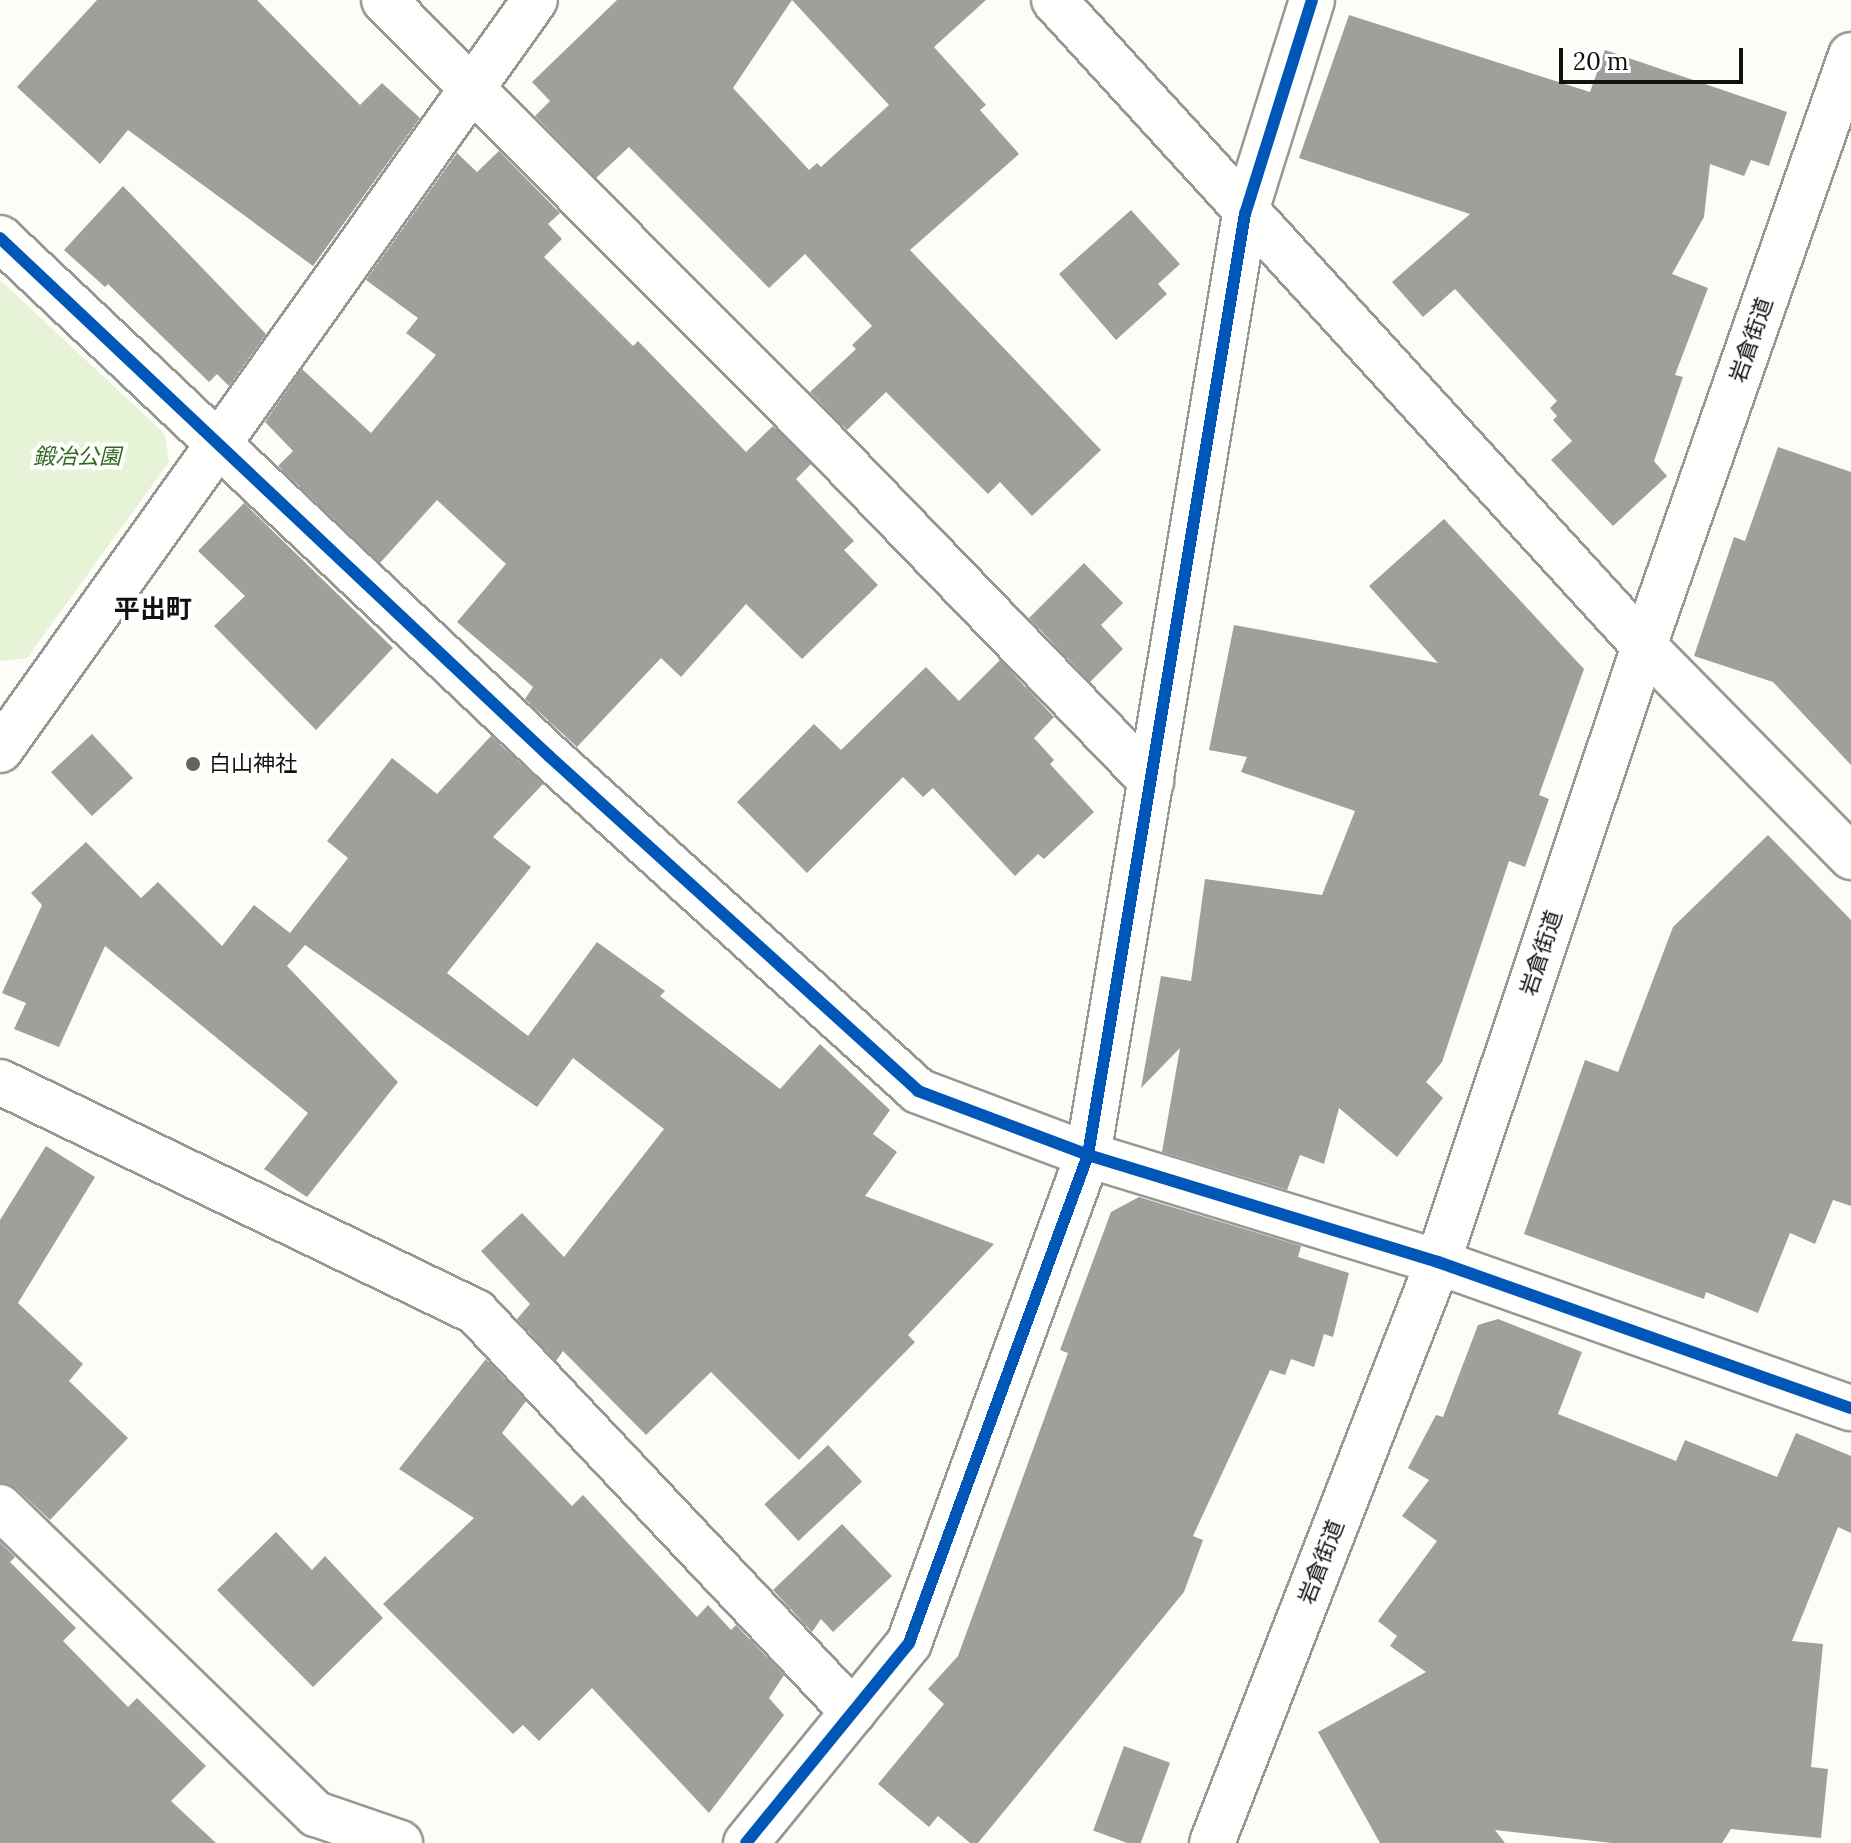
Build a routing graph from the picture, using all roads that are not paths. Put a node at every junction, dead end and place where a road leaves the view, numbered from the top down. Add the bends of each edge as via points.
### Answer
1 (384, 0) edge
2 (535, 0) edge
3 (1054, 0) edge
4 (1312, 0) edge
5 (1851, 55) edge
6 (469, 87) junction
7 (1245, 214) junction
8 (0, 238) edge
9 (222, 445) junction
10 (1644, 646) junction
11 (7, 726) edge
12 (1151, 781) junction
13 (1851, 857) edge
14 (0, 1082) edge
15 (1088, 1155) junction
16 (1438, 1262) junction
17 (1851, 1408) edge
18 (0, 1507) edge
19 (853, 1712) junction
20 (400, 1843) edge
21 (746, 1843) edge
22 (1212, 1843) edge

1 - 6 street
2 - 6 street
3 - 7 street
4 - 7 street
5 - 10 street, 岩倉街道
6 - 9 street
6 - 12 street via 822,440
7 - 10 street
7 - 12 street
8 - 9 street
9 - 11 street
9 - 15 street via 549,756 918,1091
10 - 13 street
10 - 16 street, 岩倉街道
12 - 15 street
14 - 19 street via 476,1312
15 - 16 street
15 - 19 street via 909,1643
16 - 17 street
16 - 22 street, 岩倉街道
18 - 20 street via 316,1814
19 - 21 street

